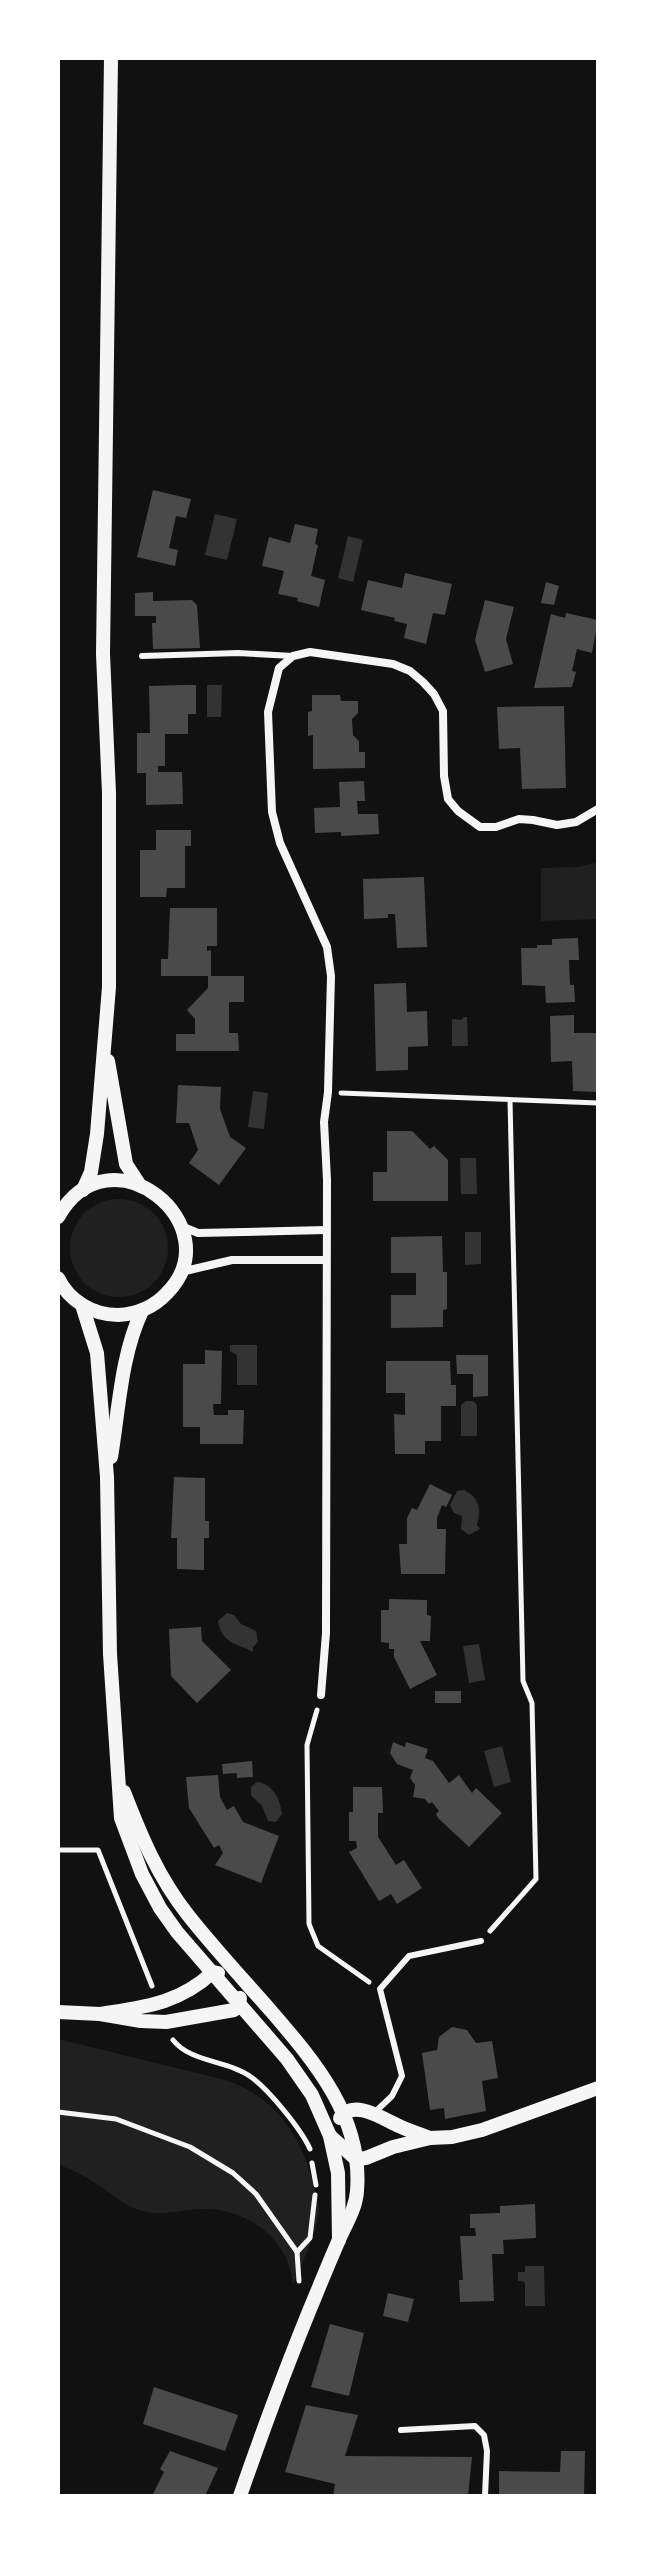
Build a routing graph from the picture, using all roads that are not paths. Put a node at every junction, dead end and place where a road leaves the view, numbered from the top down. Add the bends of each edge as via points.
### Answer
1 (111, 58) edge
2 (142, 656) dead end
3 (293, 656) junction
4 (598, 809) edge
5 (104, 1037) junction
6 (139, 1184) junction
7 (83, 1190) junction
8 (58, 1217) edge
9 (181, 1226) junction
10 (326, 1230) junction
11 (326, 1260) junction
12 (180, 1272) junction
13 (58, 1278) edge
14 (82, 1305) junction
15 (142, 1311) junction
16 (107, 1477) junction
17 (321, 1695) road end
18 (120, 1782) junction
19 (481, 1941) road end
20 (213, 1972) junction
21 (240, 1976) junction
22 (239, 2004) junction
23 (58, 2012) edge
24 (100, 2014) junction
25 (598, 2088) edge
26 (344, 2113) junction
27 (374, 2113) junction
28 (330, 2136) junction
29 (430, 2138) junction
30 (356, 2159) junction
31 (339, 2240) junction
32 (401, 2430) dead end
33 (240, 2496) edge
34 (485, 2496) edge

1 - 5 street via 103,654 109,987
2 - 3 lane
3 - 4 street via 310,652 393,664 423,682 443,711 448,799 480,827 519,819 557,825 576,822
3 - 10 street via 279,668 268,712 272,812 280,843 327,947 331,976 324,1122
5 - 6 street via 126,1164
5 - 7 street via 97,1134
6 - 7 street via 110,1181
6 - 9 street via 172,1208
7 - 8 street
9 - 10 street via 198,1233
9 - 12 street
10 - 11 street
11 - 12 street via 232,1260
11 - 17 street via 326,1633
12 - 15 street via 172,1288
13 - 14 street
14 - 15 street via 111,1315
14 - 16 street via 97,1353
15 - 16 street via 126,1353
16 - 18 street via 110,1654
18 - 20 street via 121,1818 142,1874 177,1932
18 - 21 street via 161,1877
19 - 27 lane via 409,1956 380,1989 402,2076 392,2096
20 - 21 street
20 - 22 street
20 - 24 street via 182,1995
21 - 22 street
21 - 26 street via 312,2058
22 - 24 street via 234,2010 166,2022
22 - 28 street via 312,2095
23 - 24 street
25 - 29 street via 482,2130
26 - 27 street
26 - 28 street
26 - 30 street
27 - 29 street
28 - 30 street
28 - 31 street via 338,2173
29 - 30 street
30 - 31 street via 355,2200
31 - 33 street
32 - 34 lane via 475,2426 484,2435 487,2451

